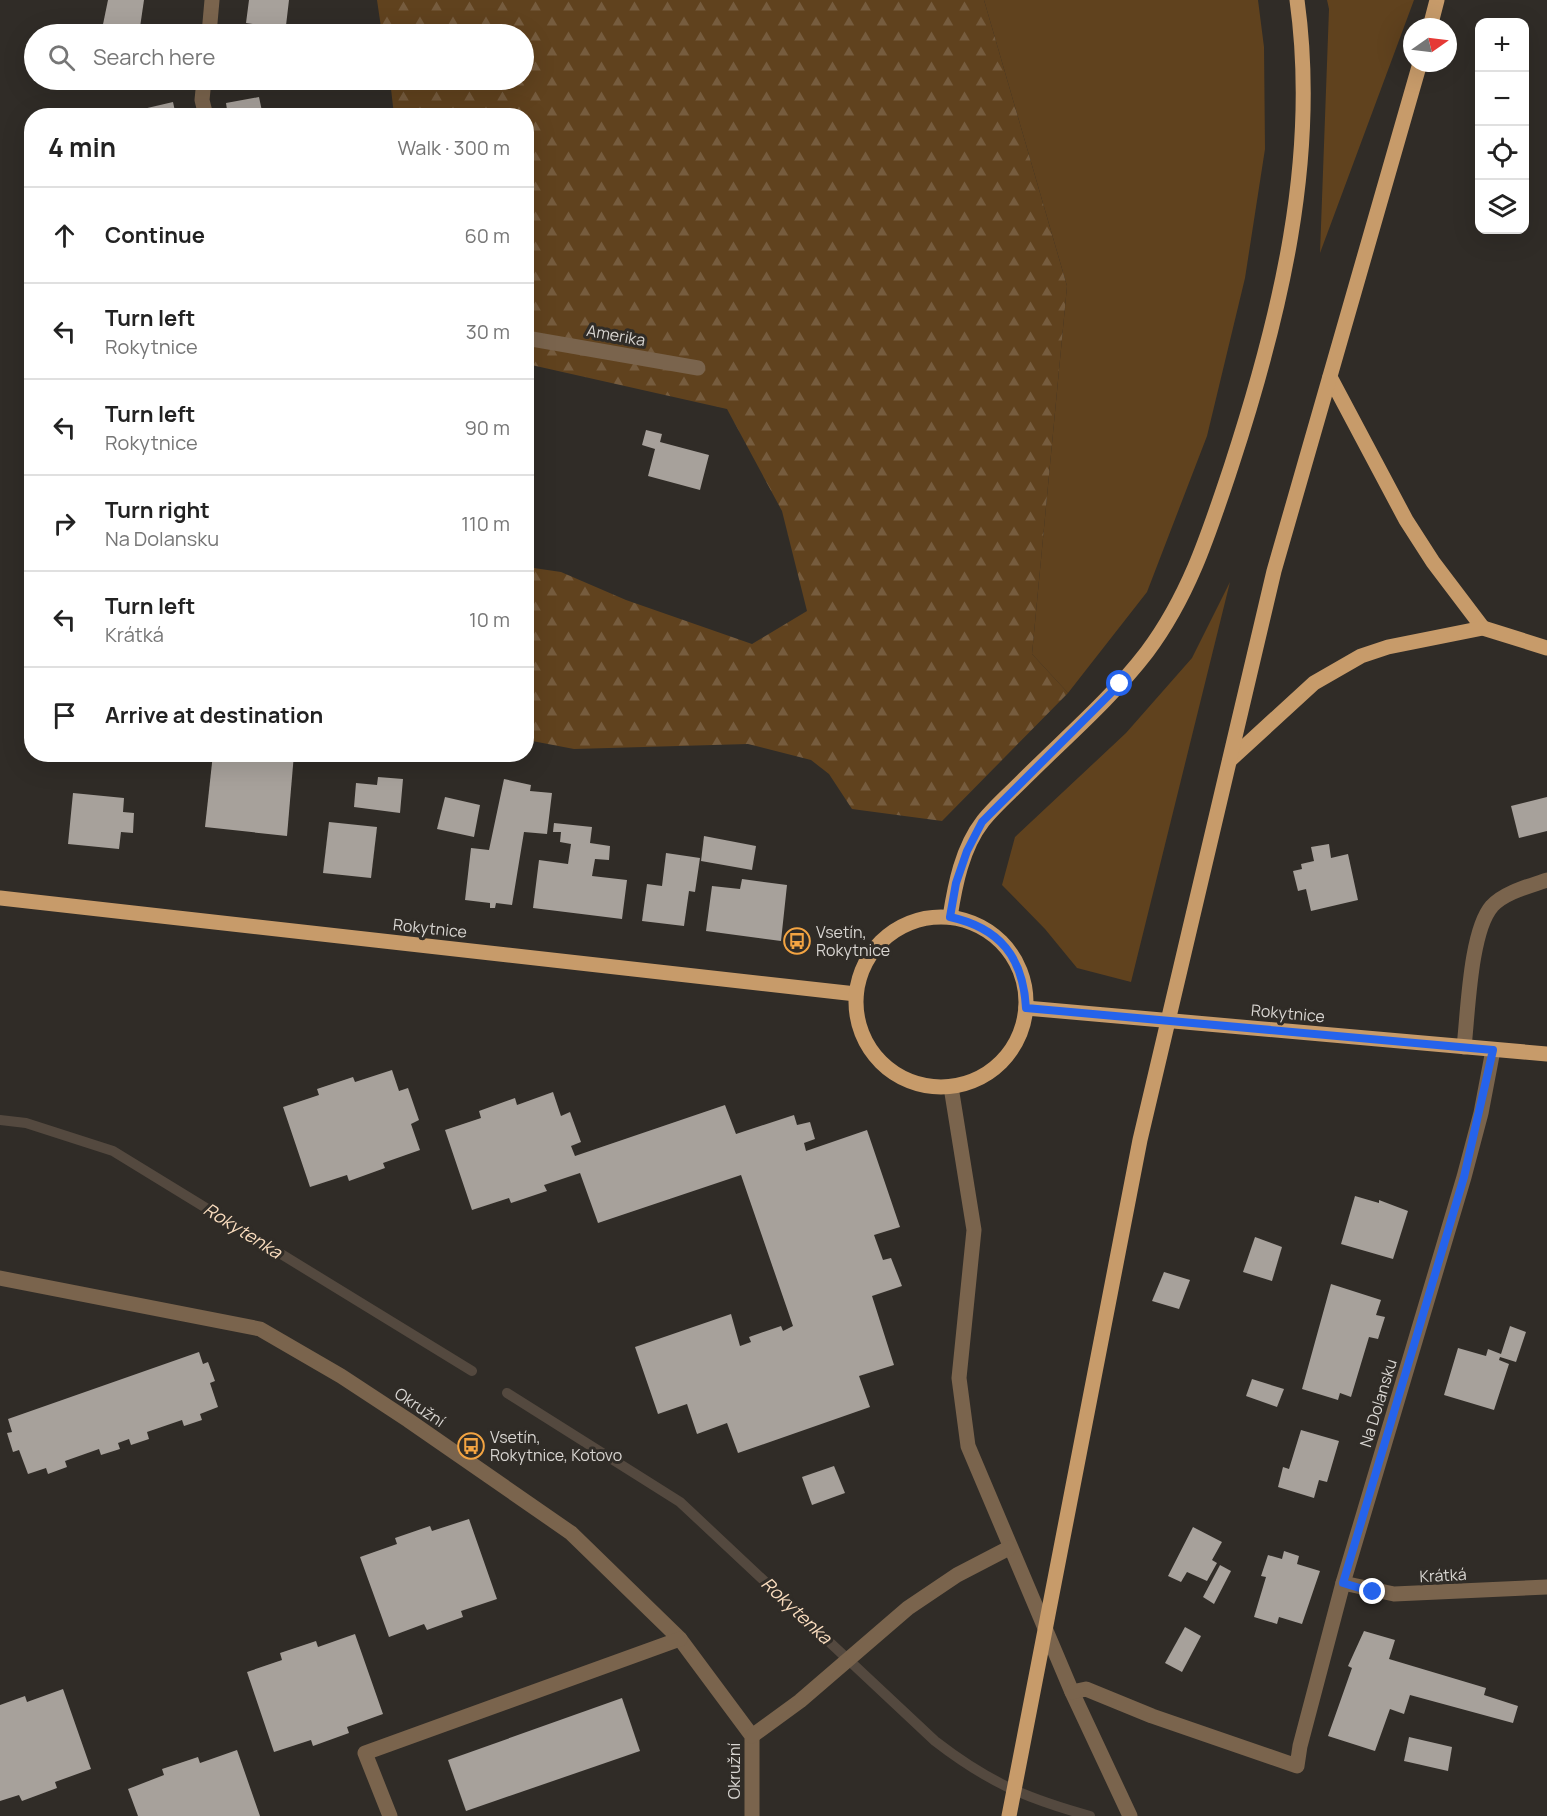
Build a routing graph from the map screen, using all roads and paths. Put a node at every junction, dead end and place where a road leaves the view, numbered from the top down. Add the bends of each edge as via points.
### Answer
1 (212, 0) edge
2 (1297, 0) edge
3 (1437, 2) edge
4 (1433, 18) edge
5 (210, 24) edge
6 (1417, 72) edge
7 (203, 90) edge
8 (204, 108) edge
9 (534, 339) edge
10 (698, 368) dead end
11 (1330, 377) junction
12 (1483, 628) junction
13 (1547, 648) edge
14 (1230, 760) junction
15 (1547, 880) edge
16 (0, 898) edge
17 (950, 917) junction
18 (856, 994) junction
19 (1026, 1008) junction
20 (1464, 1047) junction
21 (1493, 1050) junction
22 (1547, 1054) edge
23 (951, 1087) junction
24 (0, 1278) edge
25 (1009, 1548) junction
26 (1343, 1583) junction
27 (1547, 1587) edge
28 (680, 1639) junction
29 (1072, 1692) junction
30 (752, 1736) junction
31 (390, 1816) edge
32 (752, 1816) edge
33 (1009, 1816) edge
34 (1130, 1816) edge

1 - 5 street
2 - 17 main road via 1304,73 1304,133 1295,206 1272,330 1201,557 1147,652 982,822 956,883
3 - 4 main road
6 - 11 main road
7 - 8 street
9 - 10 street, Amerika
11 - 12 main road via 1406,520
11 - 14 main road via 1274,571
12 - 13 main road
12 - 14 main road via 1388,647 1337,668 1314,683
14 - 33 main road via 1140,1140
15 - 20 street via 1507,896 1493,905 1485,918 1476,950
16 - 18 main road, Rokytnice
17 - 18 main road via 921,919 888,934 862,969
17 - 19 main road via 977,925 1006,947 1025,986
18 - 23 main road via 860,1029 880,1062 913,1083
19 - 20 main road, Rokytnice
19 - 23 main road via 1023,1028 1003,1061 988,1074
20 - 21 main road, Rokytnice
21 - 22 main road, Rokytnice
21 - 26 street, Na Dolansku via 1464,1177
23 - 25 street via 974,1230 958,1378 968,1446
24 - 28 street, Okružní via 260,1329 341,1376 571,1533
25 - 29 street
25 - 30 street via 957,1575 908,1608 800,1701
26 - 27 street, Krátká via 1394,1594
26 - 29 street, Na Dolansku via 1297,1766 1086,1689
28 - 30 street, Okružní
28 - 31 street via 365,1753
29 - 34 street
30 - 32 street, Okružní

